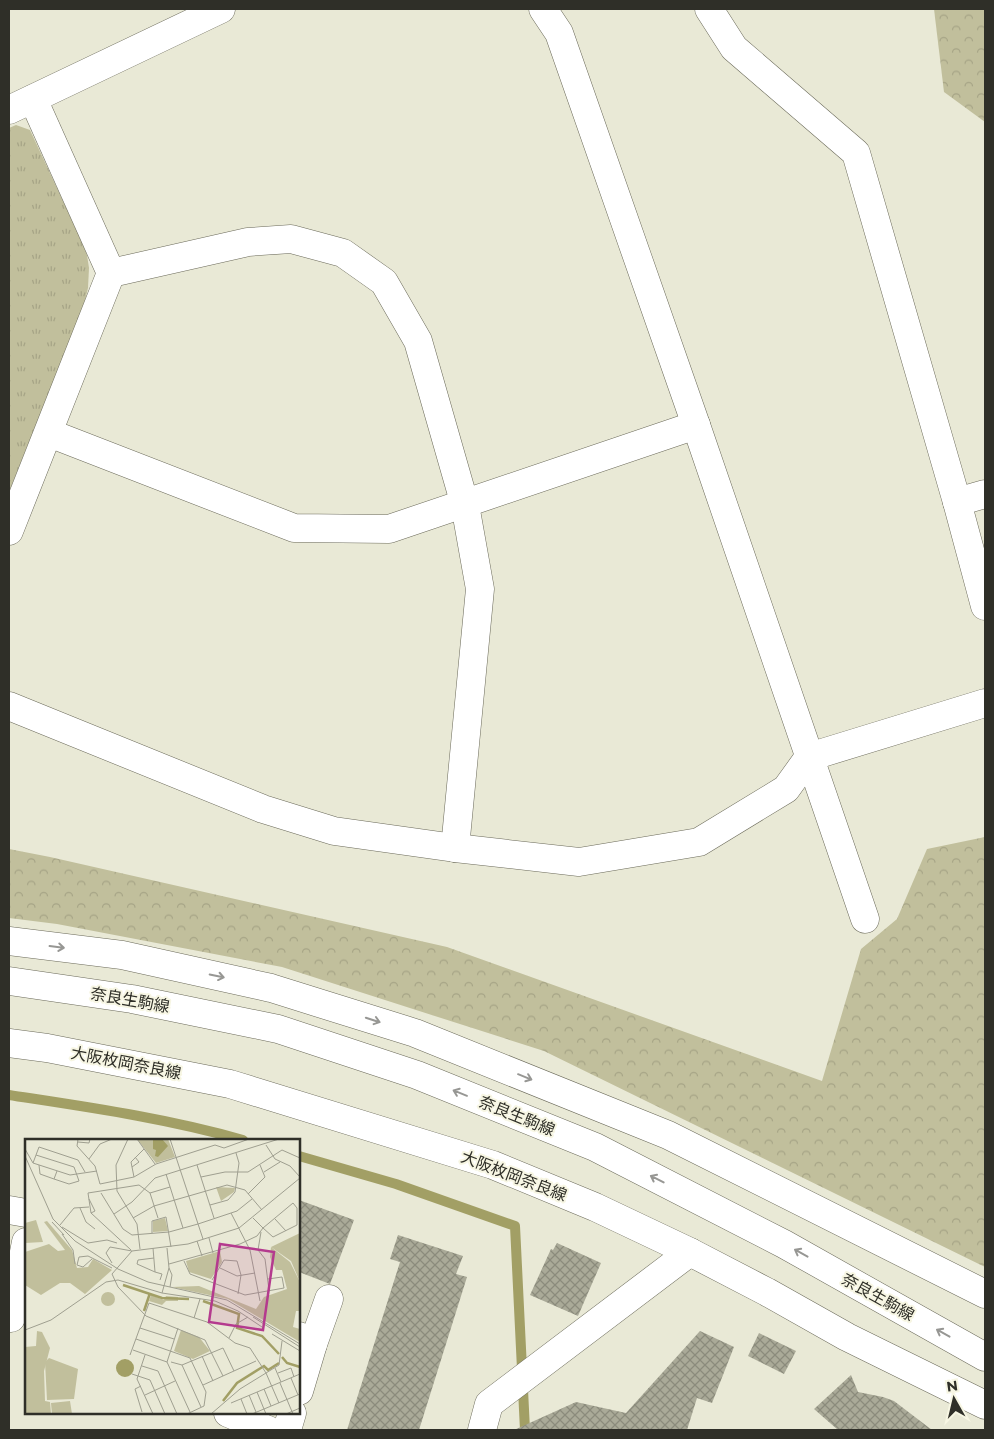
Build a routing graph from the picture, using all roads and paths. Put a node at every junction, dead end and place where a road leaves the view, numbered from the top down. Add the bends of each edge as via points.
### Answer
1 (222, 9) edge
2 (543, 9) edge
3 (709, 9) edge
4 (21, 105) edge
5 (111, 273) junction
6 (696, 425) junction
7 (49, 432) junction
8 (985, 494) edge
9 (957, 502) junction
10 (464, 505) junction
11 (9, 531) edge
12 (985, 606) edge
13 (985, 703) edge
14 (9, 706) edge
15 (809, 757) junction
16 (455, 848) junction
17 (865, 919) dead end
18 (9, 940) edge
19 (9, 981) edge
20 (9, 1043) edge
21 (9, 1210) edge
22 (25, 1213) edge
23 (25, 1249) edge
24 (690, 1252) junction
25 (985, 1294) edge
26 (329, 1298) dead end
27 (15, 1320) edge
28 (306, 1340) edge
29 (985, 1357) edge
30 (300, 1384) edge
31 (985, 1405) edge
32 (230, 1414) edge
33 (292, 1414) edge
34 (268, 1430) edge
35 (287, 1430) edge
36 (482, 1430) edge

1 - 4 street
2 - 6 street via 559,33
3 - 9 street via 734,48 856,153
4 - 5 street
5 - 7 street
5 - 10 street via 248,242 291,239 343,253 384,282 418,340
6 - 10 street
6 - 15 street
7 - 10 street via 294,528 389,529
7 - 11 street
8 - 9 street
9 - 12 street
10 - 16 street via 480,589
13 - 15 street
14 - 16 street via 272,812 334,831
15 - 16 street via 786,789 699,842 579,862
15 - 17 street
18 -> 25 street via 122,955 271,988 415,1033 668,1135
29 -> 19 street, 奈良生駒線 via 784,1244 595,1148 417,1075 278,1030 132,999
20 - 24 street, 大阪枚岡奈良線 via 230,1084 268,1095 493,1165 595,1207
21 - 22 street
23 - 27 street
24 - 31 street, 大阪枚岡奈良線 via 848,1337
24 - 36 street via 490,1404
26 - 28 street
28 - 30 street
32 - 34 street
33 - 35 street

